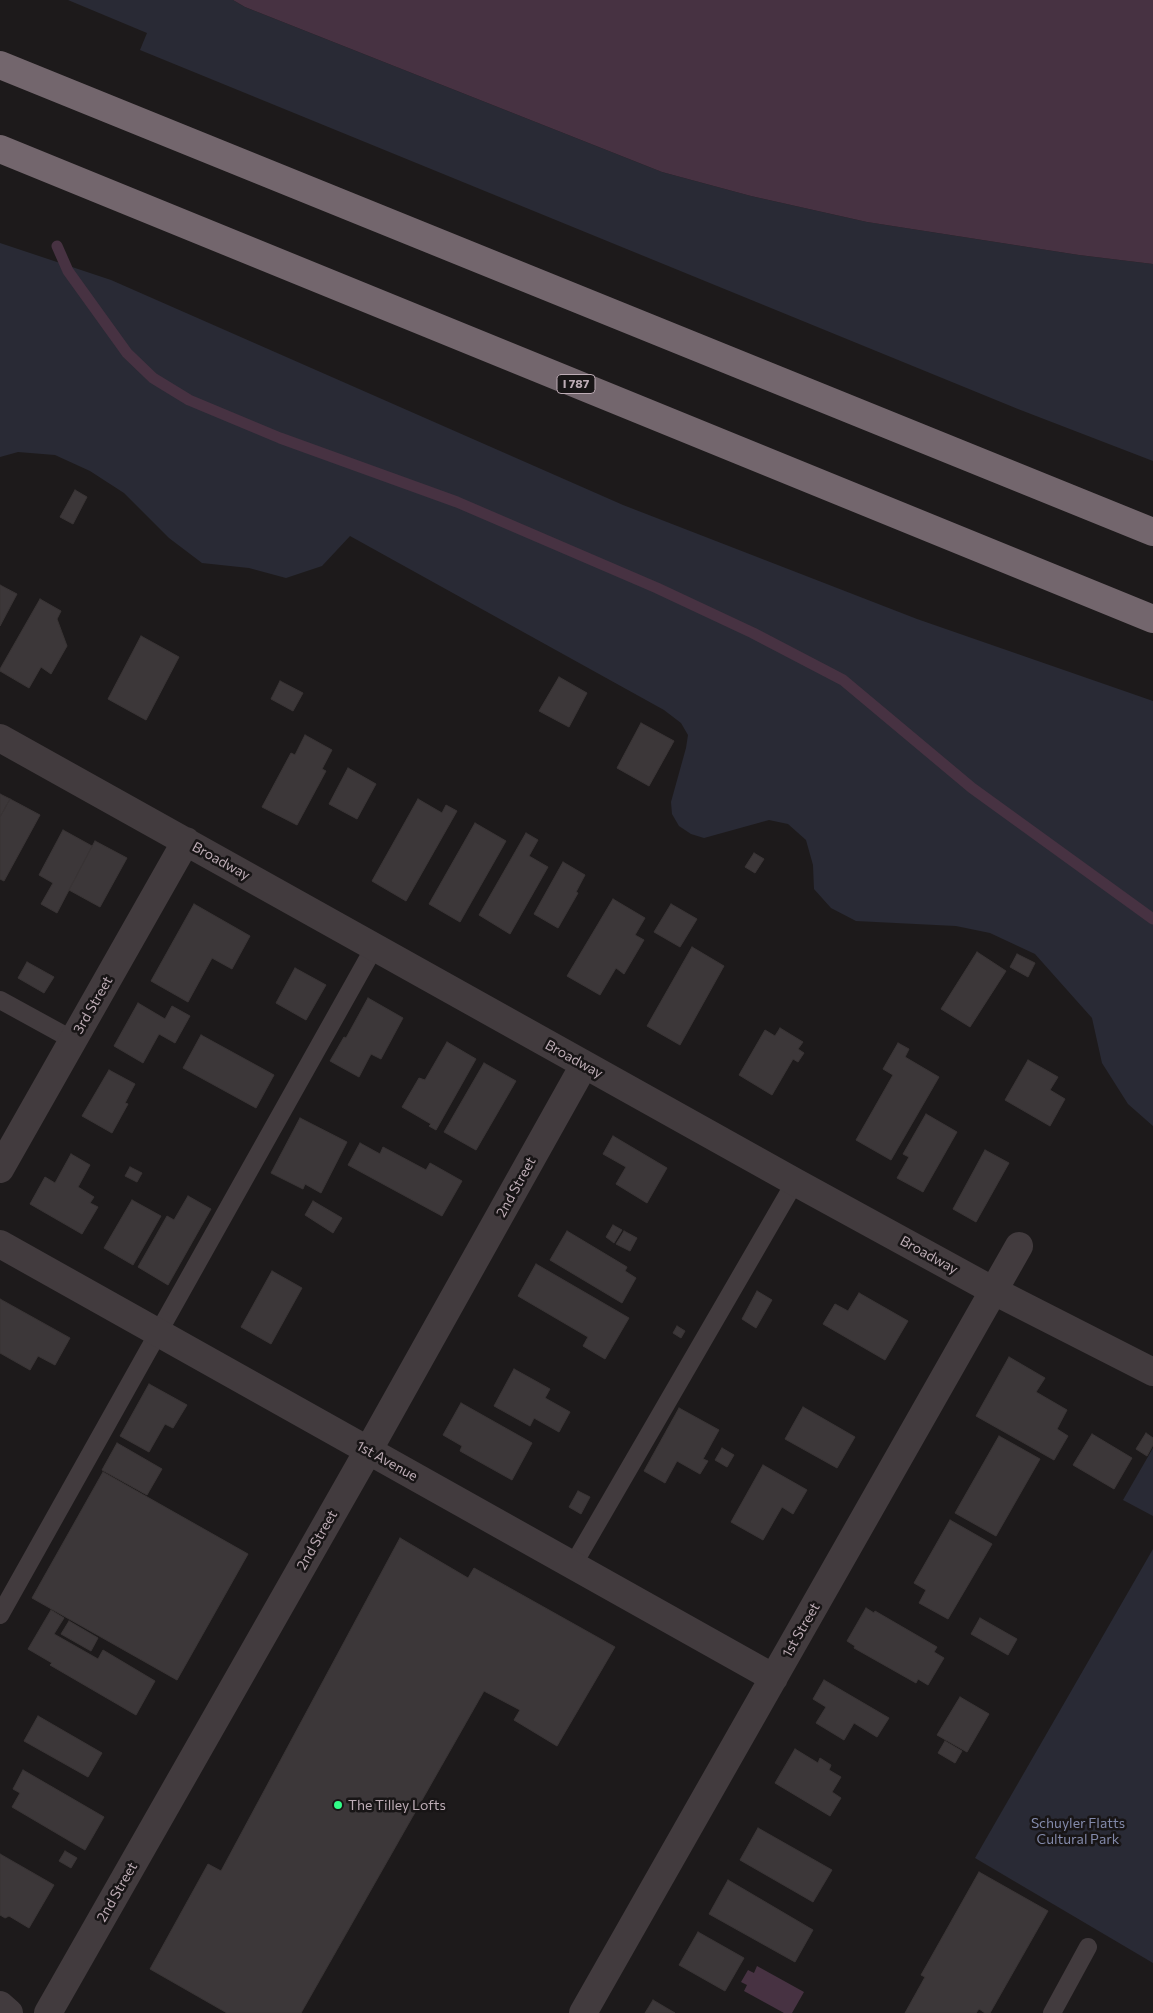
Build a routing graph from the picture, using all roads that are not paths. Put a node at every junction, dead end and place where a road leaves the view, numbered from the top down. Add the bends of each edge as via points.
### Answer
1 (0, 65) edge
2 (0, 150) edge
3 (1153, 532) edge
4 (1153, 618) edge
5 (0, 738) edge
6 (186, 841) junction
7 (375, 946) junction
8 (0, 1000) edge
9 (73, 1040) junction
10 (584, 1065) junction
11 (0, 1169) edge
12 (795, 1182) junction
13 (0, 1244) edge
14 (1019, 1246) dead end
15 (994, 1291) junction
16 (159, 1333) junction
17 (1153, 1372) edge
18 (368, 1451) junction
19 (573, 1565) junction
20 (0, 1615) edge
21 (774, 1678) junction
22 (1088, 1947) dead end
23 (0, 2005) edge
24 (9, 2013) edge
25 (48, 2013) edge
26 (583, 2013) edge
27 (1052, 2013) edge

1 - 3 highway
2 - 4 highway, I 787
5 - 6 street, Broadway
6 - 7 street, Broadway
6 - 9 street, 3rd Street
7 - 10 street, Broadway
7 - 16 lane
8 - 9 lane
9 - 11 street, 3rd Street
10 - 12 street, Broadway
10 - 18 street, 2nd Street
12 - 15 street, Broadway
12 - 19 lane
13 - 16 street, 1st Avenue
14 - 15 street, 1st Street
15 - 17 street, Broadway
15 - 21 street, 1st Street
16 - 18 street, 1st Avenue
16 - 20 lane
18 - 19 street, 1st Avenue
18 - 25 street, 2nd Street
19 - 21 street, 1st Avenue
21 - 26 street, 1st Street
22 - 27 lane
23 - 24 street

